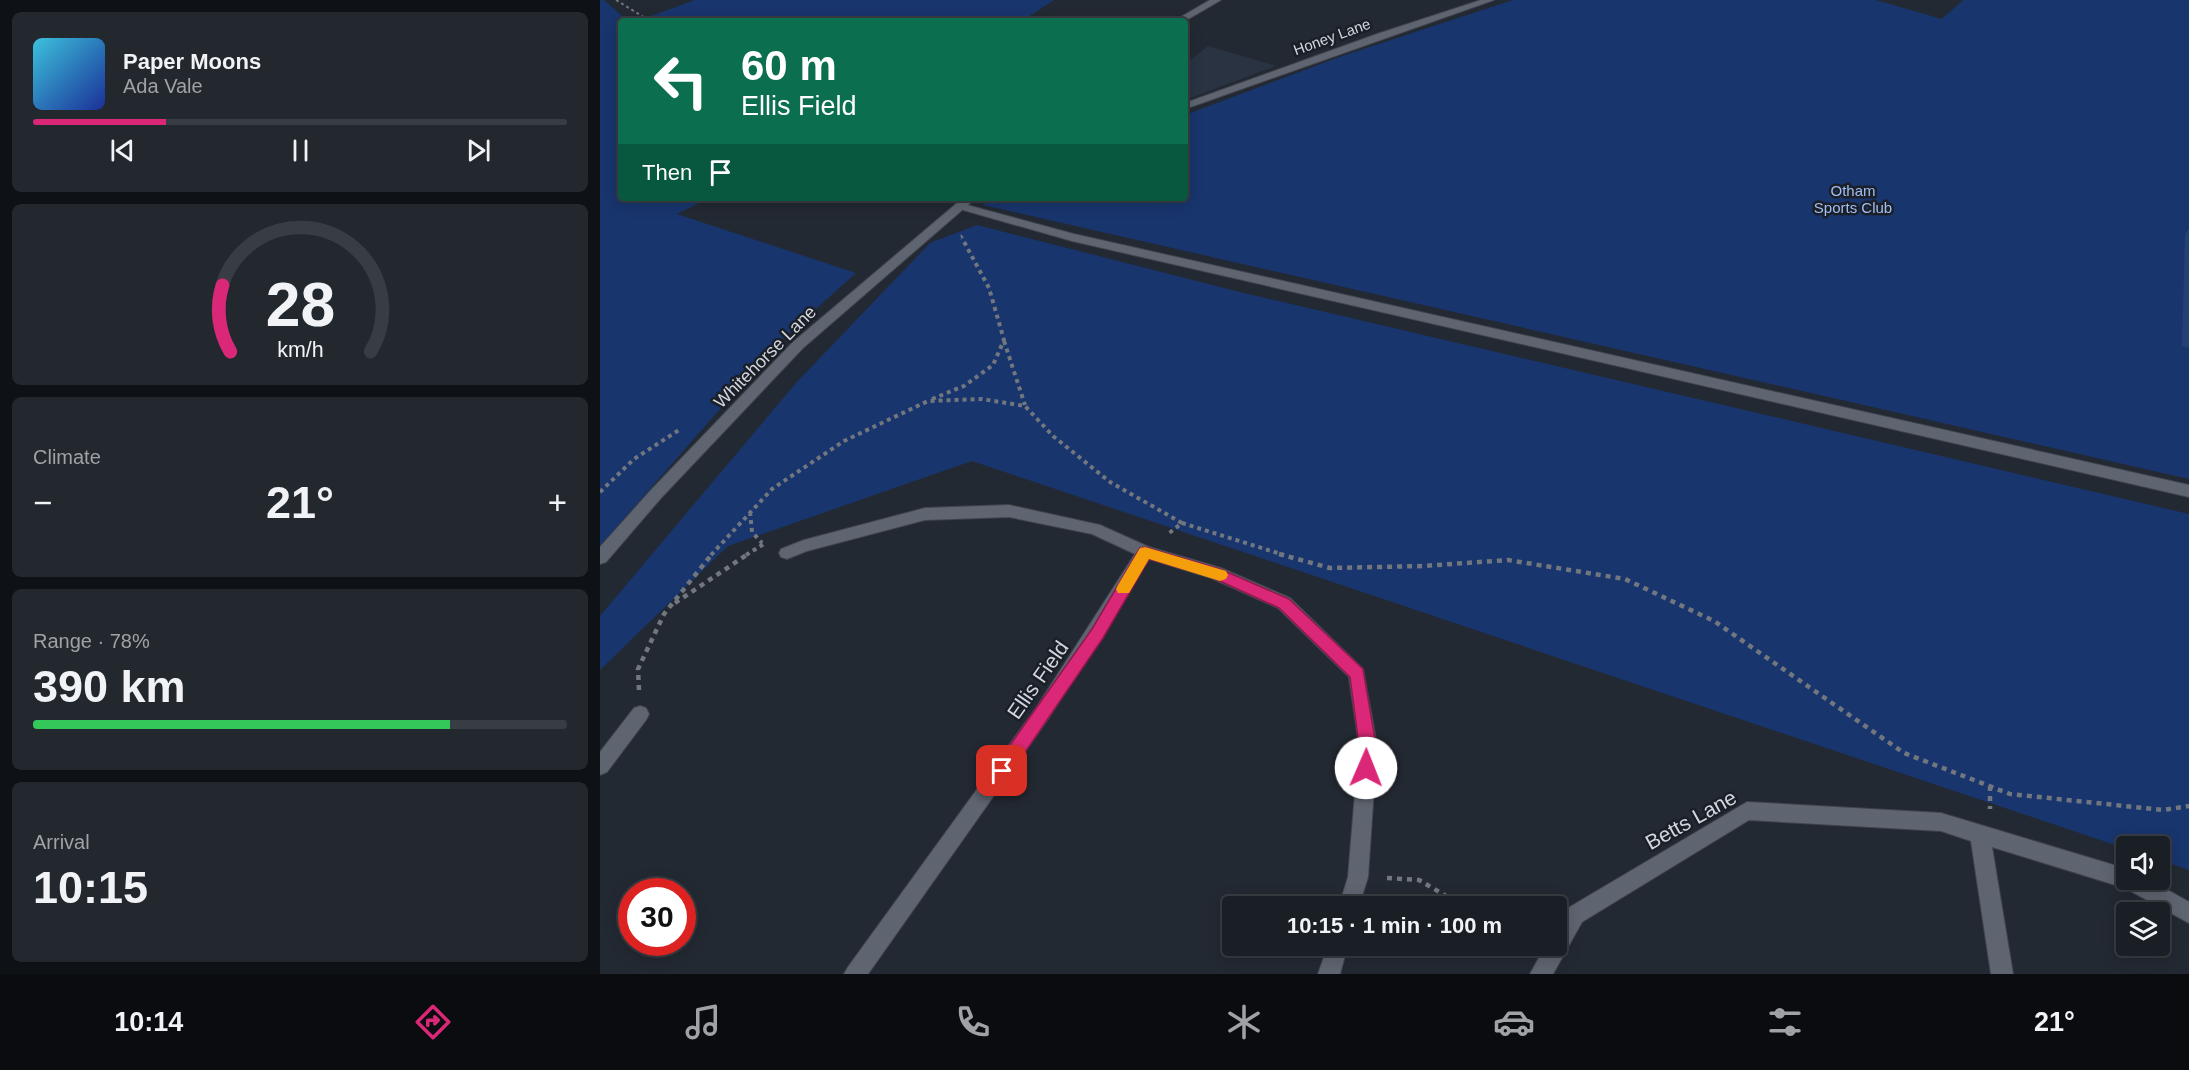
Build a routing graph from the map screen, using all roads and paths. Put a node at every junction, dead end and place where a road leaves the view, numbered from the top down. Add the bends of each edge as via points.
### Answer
1 (616, 0) edge
2 (1217, 0) edge
3 (1490, 0) edge
4 (645, 18) edge
5 (1184, 18) edge
6 (1188, 105) edge
7 (960, 206) edge
8 (1004, 340) junction
9 (928, 401) dead end
10 (1025, 406) dead end
11 (683, 428) dead end
12 (2189, 491) edge
13 (600, 492) edge
14 (750, 512) dead end
15 (1182, 523) dead end
16 (762, 544) junction
17 (1145, 552) junction
18 (787, 553) joint
19 (600, 558) edge
20 (671, 606) dead end
21 (640, 714) dead end
22 (600, 766) edge
23 (2189, 806) edge
24 (1980, 834) junction
25 (2116, 876) edge
26 (1358, 877) junction
27 (2147, 890) edge
28 (1352, 896) edge
29 (1447, 896) edge
30 (2189, 913) edge
31 (1335, 956) edge
32 (855, 974) edge
33 (1329, 974) edge
34 (1540, 974) edge
35 (2002, 974) edge

1 - 4 path
2 - 5 street
3 - 6 street, Honey Lane
7 - 8 path
7 - 12 street via 1084,239
7 - 19 street, Whitehorse Lane via 798,345
8 - 9 path via 993,365 964,386
8 - 10 path
11 - 13 path via 634,459
14 - 16 path via 752,532
15 - 23 path via 1330,568 1508,560 1625,579 1714,621 1904,753 2010,794 2163,810
16 - 18 path
16 - 20 path
17 - 18 street via 1095,529 1009,511 925,514
17 - 26 street via 1215,573 1284,603 1357,674 1368,745
17 - 32 street, Ellis Field via 1098,633
21 - 22 street
24 - 25 street, Betts Lane
24 - 34 street, Betts Lane via 1941,822 1747,811 1575,915
24 - 35 street
26 - 28 street
26 - 29 path via 1419,880
27 - 30 street, Betts Lane
31 - 33 street

